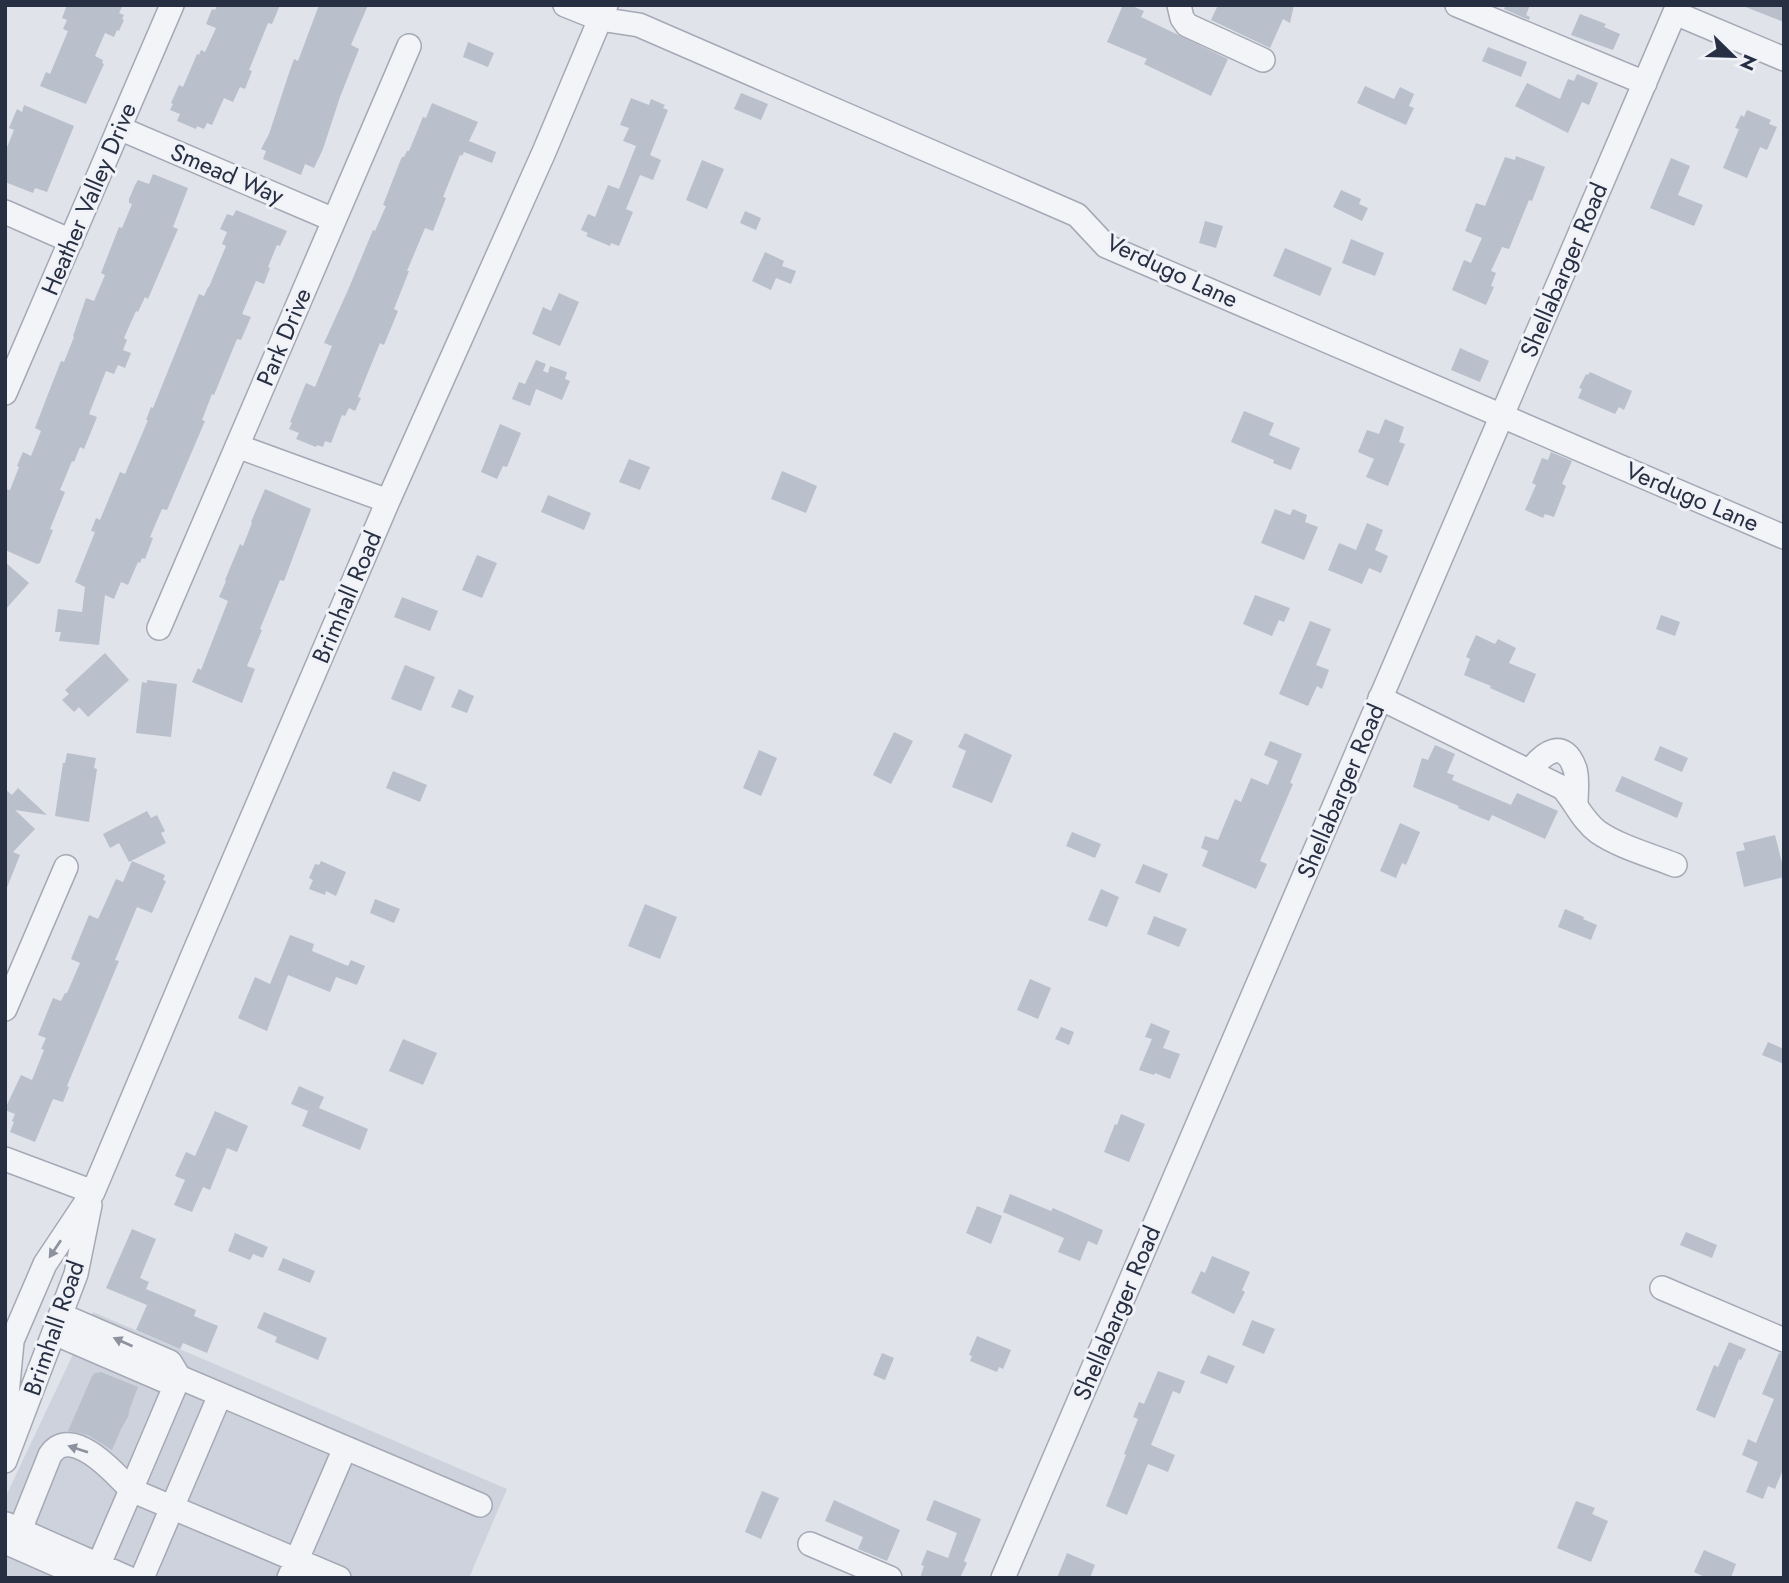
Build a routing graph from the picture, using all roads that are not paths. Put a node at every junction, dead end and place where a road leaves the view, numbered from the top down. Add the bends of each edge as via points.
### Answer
1 (172, 5) edge
2 (565, 5) edge
3 (1179, 5) edge
4 (1457, 5) edge
5 (1676, 9) edge
6 (603, 12) edge
7 (409, 46) dead end
8 (1784, 59) edge
9 (1263, 60) dead end
10 (1645, 83) junction
11 (119, 128) junction
12 (5, 212) edge
13 (334, 220) junction
14 (71, 241) junction
15 (5, 393) edge
16 (1502, 415) junction
17 (237, 446) junction
18 (388, 501) junction
19 (1784, 537) edge
20 (159, 628) dead end
21 (1380, 698) junction
22 (1530, 771) junction
23 (1576, 803) junction
24 (1675, 865) dead end
25 (66, 867) dead end
26 (13, 968) edge
27 (5, 1009) edge
28 (5, 1159) edge
29 (93, 1192) junction
30 (1662, 1288) dead end
31 (57, 1324) junction
32 (1784, 1340) edge
33 (8, 1350) edge
34 (179, 1377) junction
35 (220, 1395) junction
36 (5, 1416) edge
37 (345, 1448) junction
38 (5, 1461) edge
39 (131, 1490) junction
40 (480, 1506) dead end
41 (172, 1507) junction
42 (10, 1532) edge
43 (810, 1544) dead end
44 (293, 1568) edge
45 (93, 1573) edge
46 (128, 1578) edge
47 (142, 1578) edge
48 (340, 1578) edge
49 (890, 1578) edge
50 (1003, 1578) edge

1 - 11 street, Heather Valley Drive
2 - 6 street, Verdugo Lane
3 - 9 street via 1187,25
4 - 10 street
5 - 8 street
5 - 10 street, Shellabarger Road
6 - 16 street, Verdugo Lane via 1077,215 1106,246
6 - 18 street, Brimhall Road
7 - 13 street, Park Drive
10 - 16 street, Shellabarger Road
11 - 13 street, Smead Way
11 - 14 street, Heather Valley Drive
12 - 14 street
13 - 17 street, Park Drive
14 - 15 street, Heather Valley Drive
16 - 19 street, Verdugo Lane
16 - 21 street, Shellabarger Road
17 - 18 street
17 - 20 street, Park Drive
18 - 29 street, Brimhall Road
21 - 22 street
21 - 50 street, Shellabarger Road
22 - 23 street via 1563,788
22 - 23 street via 1547,753 1564,753 1575,771
23 - 24 street via 1598,831
25 - 26 street
26 - 27 street
28 - 29 street
29 - 31 street, Brimhall Road via 76,1274
29 -> 33 street, Brimhall Road via 45,1264
30 - 32 street
31 - 34 street via 163,1380
31 - 38 street, Brimhall Road
33 - 36 street, Brimhall Road
34 - 35 street
34 - 39 street
35 - 37 street
35 - 41 street
37 - 40 street
37 - 44 street
39 - 41 street
39 -> 42 street via 96,1456 78,1447 60,1446 50,1455
39 - 45 street
41 - 44 street
41 - 47 street
42 - 45 street
43 - 49 street
44 - 48 street
45 - 46 street

